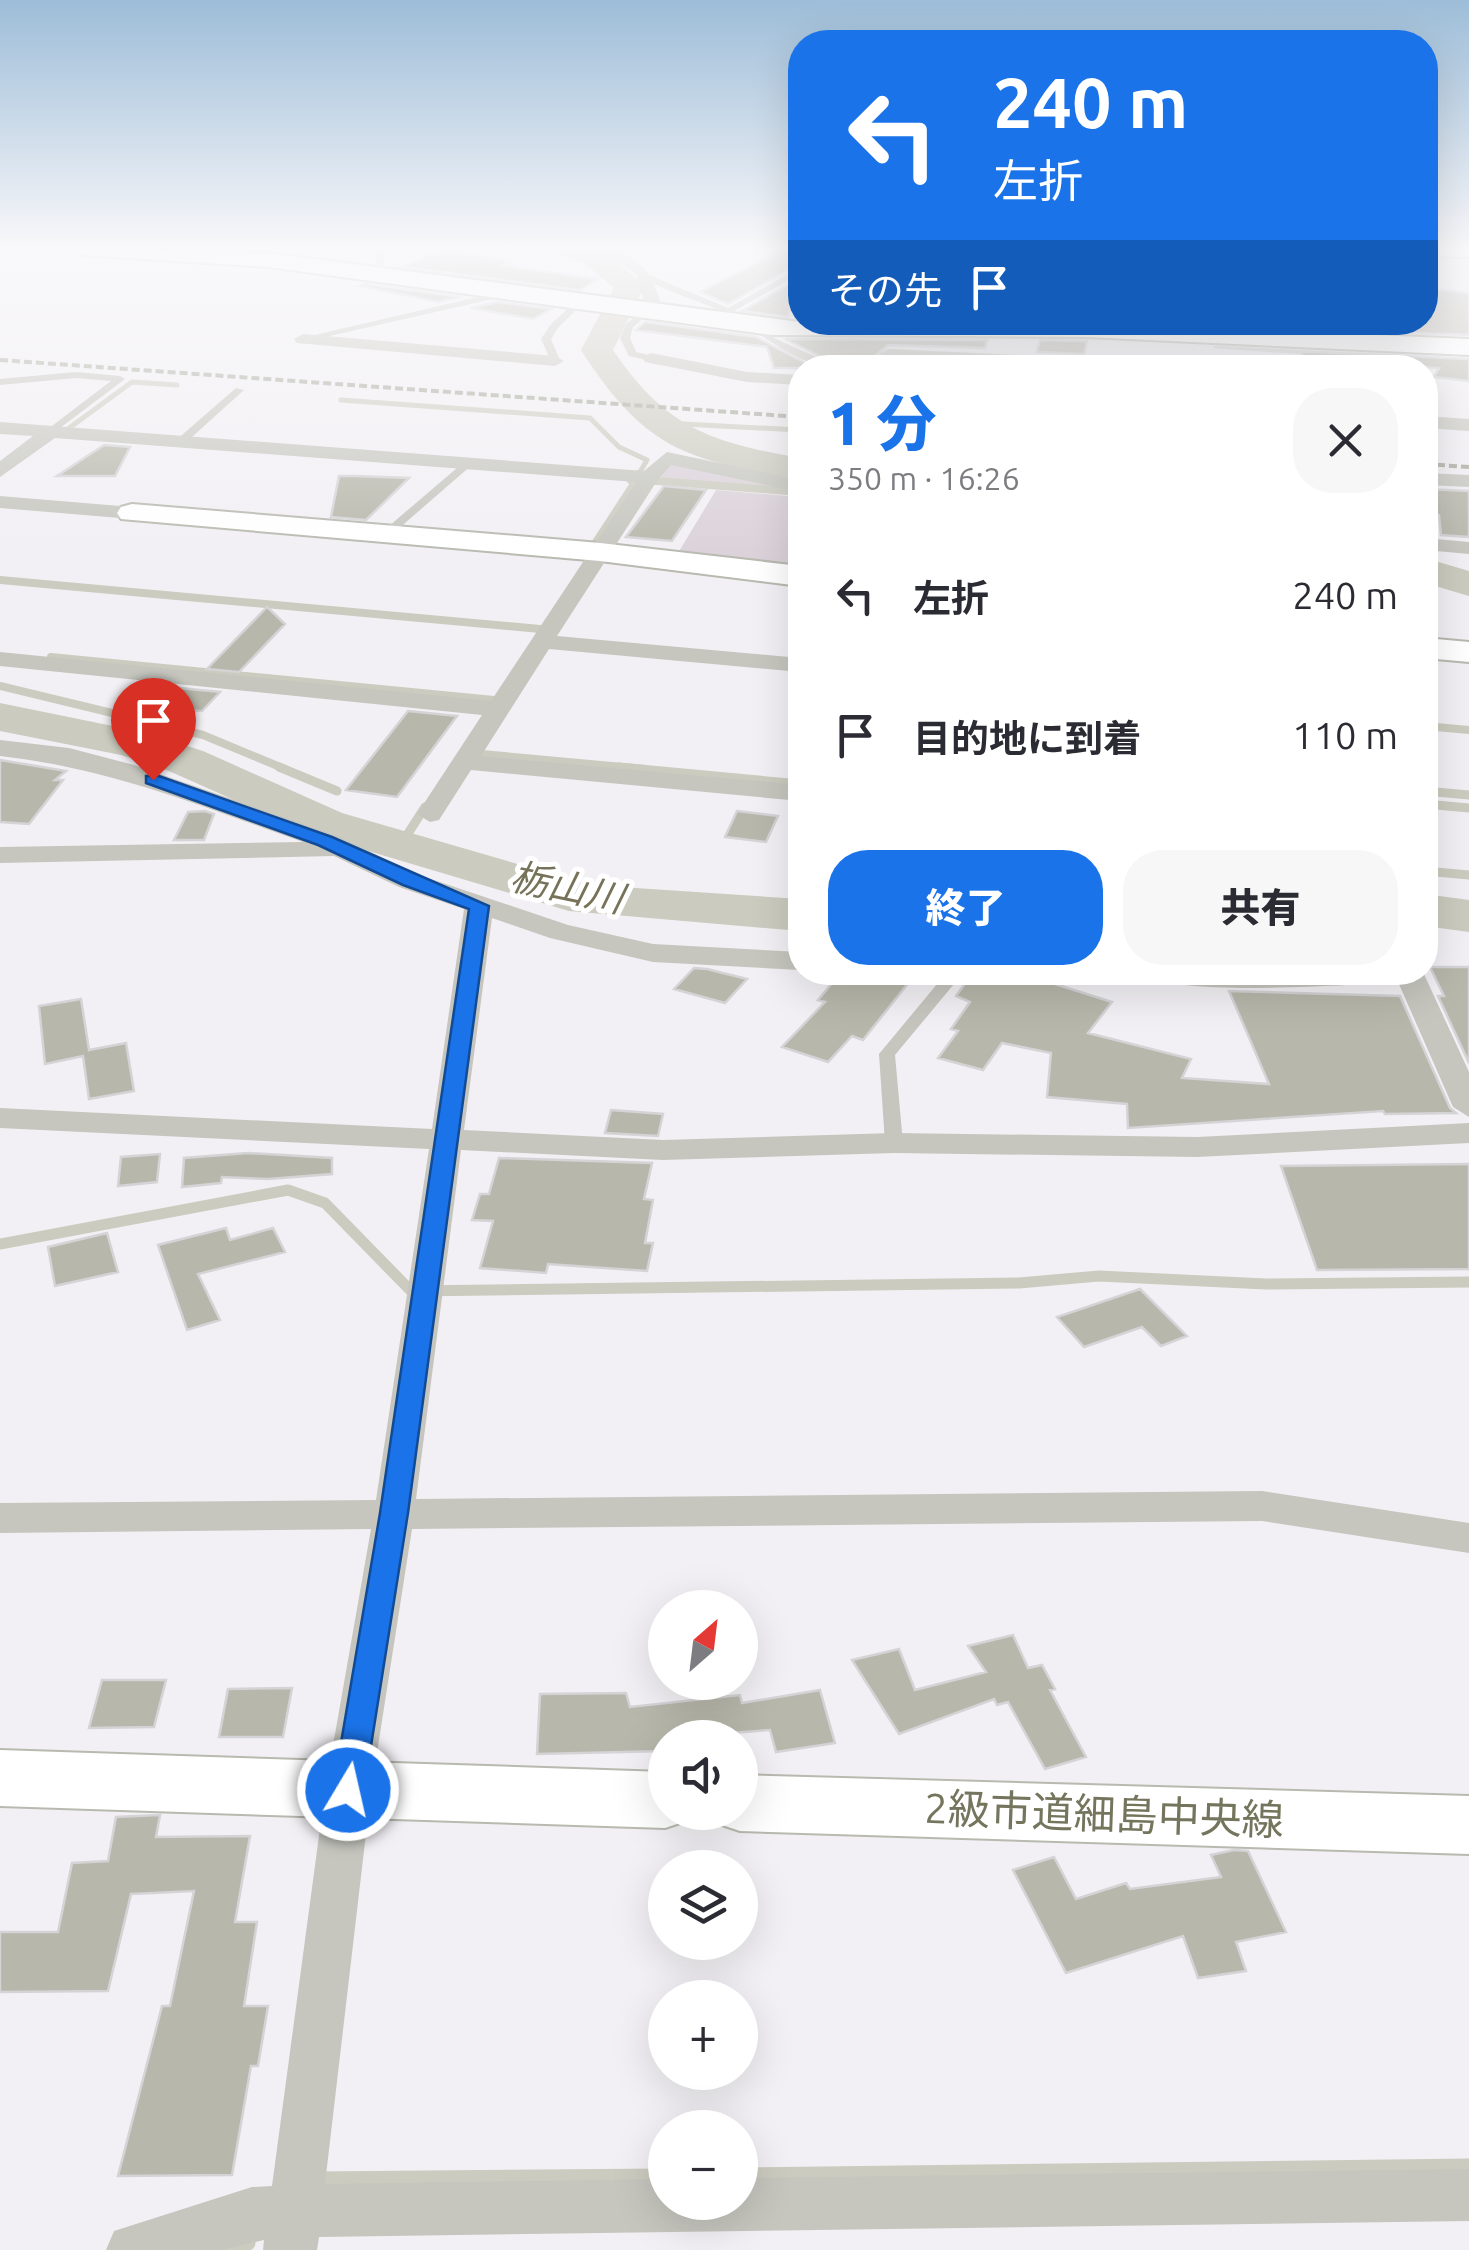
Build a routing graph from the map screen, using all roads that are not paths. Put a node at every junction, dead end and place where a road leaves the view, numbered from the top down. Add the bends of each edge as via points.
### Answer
1 (456, 353) edge
2 (551, 353) edge
3 (632, 353) edge
4 (888, 354) edge
5 (910, 355) edge
6 (651, 358) joint
7 (555, 362) joint
8 (788, 379) edge
9 (0, 382) edge
10 (239, 390) dead end
11 (1438, 423) edge
12 (1469, 426) edge
13 (0, 428) edge
14 (48, 434) junction
15 (179, 444) junction
16 (468, 464) junction
17 (0, 471) edge
18 (649, 476) junction
19 (1438, 480) edge
20 (1469, 481) edge
21 (788, 483) edge
22 (0, 502) edge
23 (132, 512) joint
24 (386, 534) junction
25 (1438, 545) edge
26 (1469, 548) edge
27 (600, 552) junction
28 (788, 575) edge
29 (540, 641) junction
30 (1438, 649) edge
31 (1469, 652) edge
32 (0, 659) edge
33 (788, 664) edge
34 (499, 709) junction
35 (0, 748) edge
36 (466, 762) junction
37 (788, 793) edge
38 (430, 814) dead end
39 (337, 850) junction
40 (0, 854) edge
41 (479, 906) junction
42 (788, 960) edge
43 (945, 985) edge
44 (1415, 985) edge
45 (1469, 1107) edge
46 (0, 1118) edge
47 (1469, 1133) edge
48 (446, 1141) junction
49 (894, 1144) junction
50 (394, 1513) junction
51 (0, 1518) edge
52 (1469, 1538) edge
53 (0, 1778) edge
54 (348, 1790) junction
55 (648, 1799) edge
56 (758, 1803) edge
57 (1469, 1825) edge
58 (1469, 2195) edge
59 (292, 2231) edge
60 (133, 2250) edge

1 - 7 street
2 - 7 lane
3 - 6 lane
4 - 5 street
6 - 8 street
9 - 14 lane via 120,379
10 - 15 lane
11 - 12 street
13 - 14 street
14 - 15 street
14 - 17 street
15 - 16 street
16 - 18 street
16 - 24 lane
18 - 21 street via 666,458
18 - 27 street
19 - 20 street
22 - 23 street
23 - 24 main road
24 - 27 main road
25 - 26 street
27 - 28 main road
27 - 29 street
29 - 33 street
29 - 34 street
30 - 31 main road
32 - 34 street
34 - 36 street
35 - 39 street via 125,770
36 - 37 street
36 - 38 street
39 - 40 street
39 - 41 street
41 - 42 street via 653,953
41 - 48 street
43 - 49 lane via 888,1054
44 - 45 street
46 - 48 street
47 - 49 street via 1196,1146
48 - 49 street via 663,1150
48 - 50 street
50 - 51 street
50 - 52 street via 1262,1506
50 - 54 street
53 - 54 main road
54 - 55 main road
54 - 59 street
56 - 57 main road, 2級市道細島中央線
58 - 59 street
59 - 60 street via 252,2214

